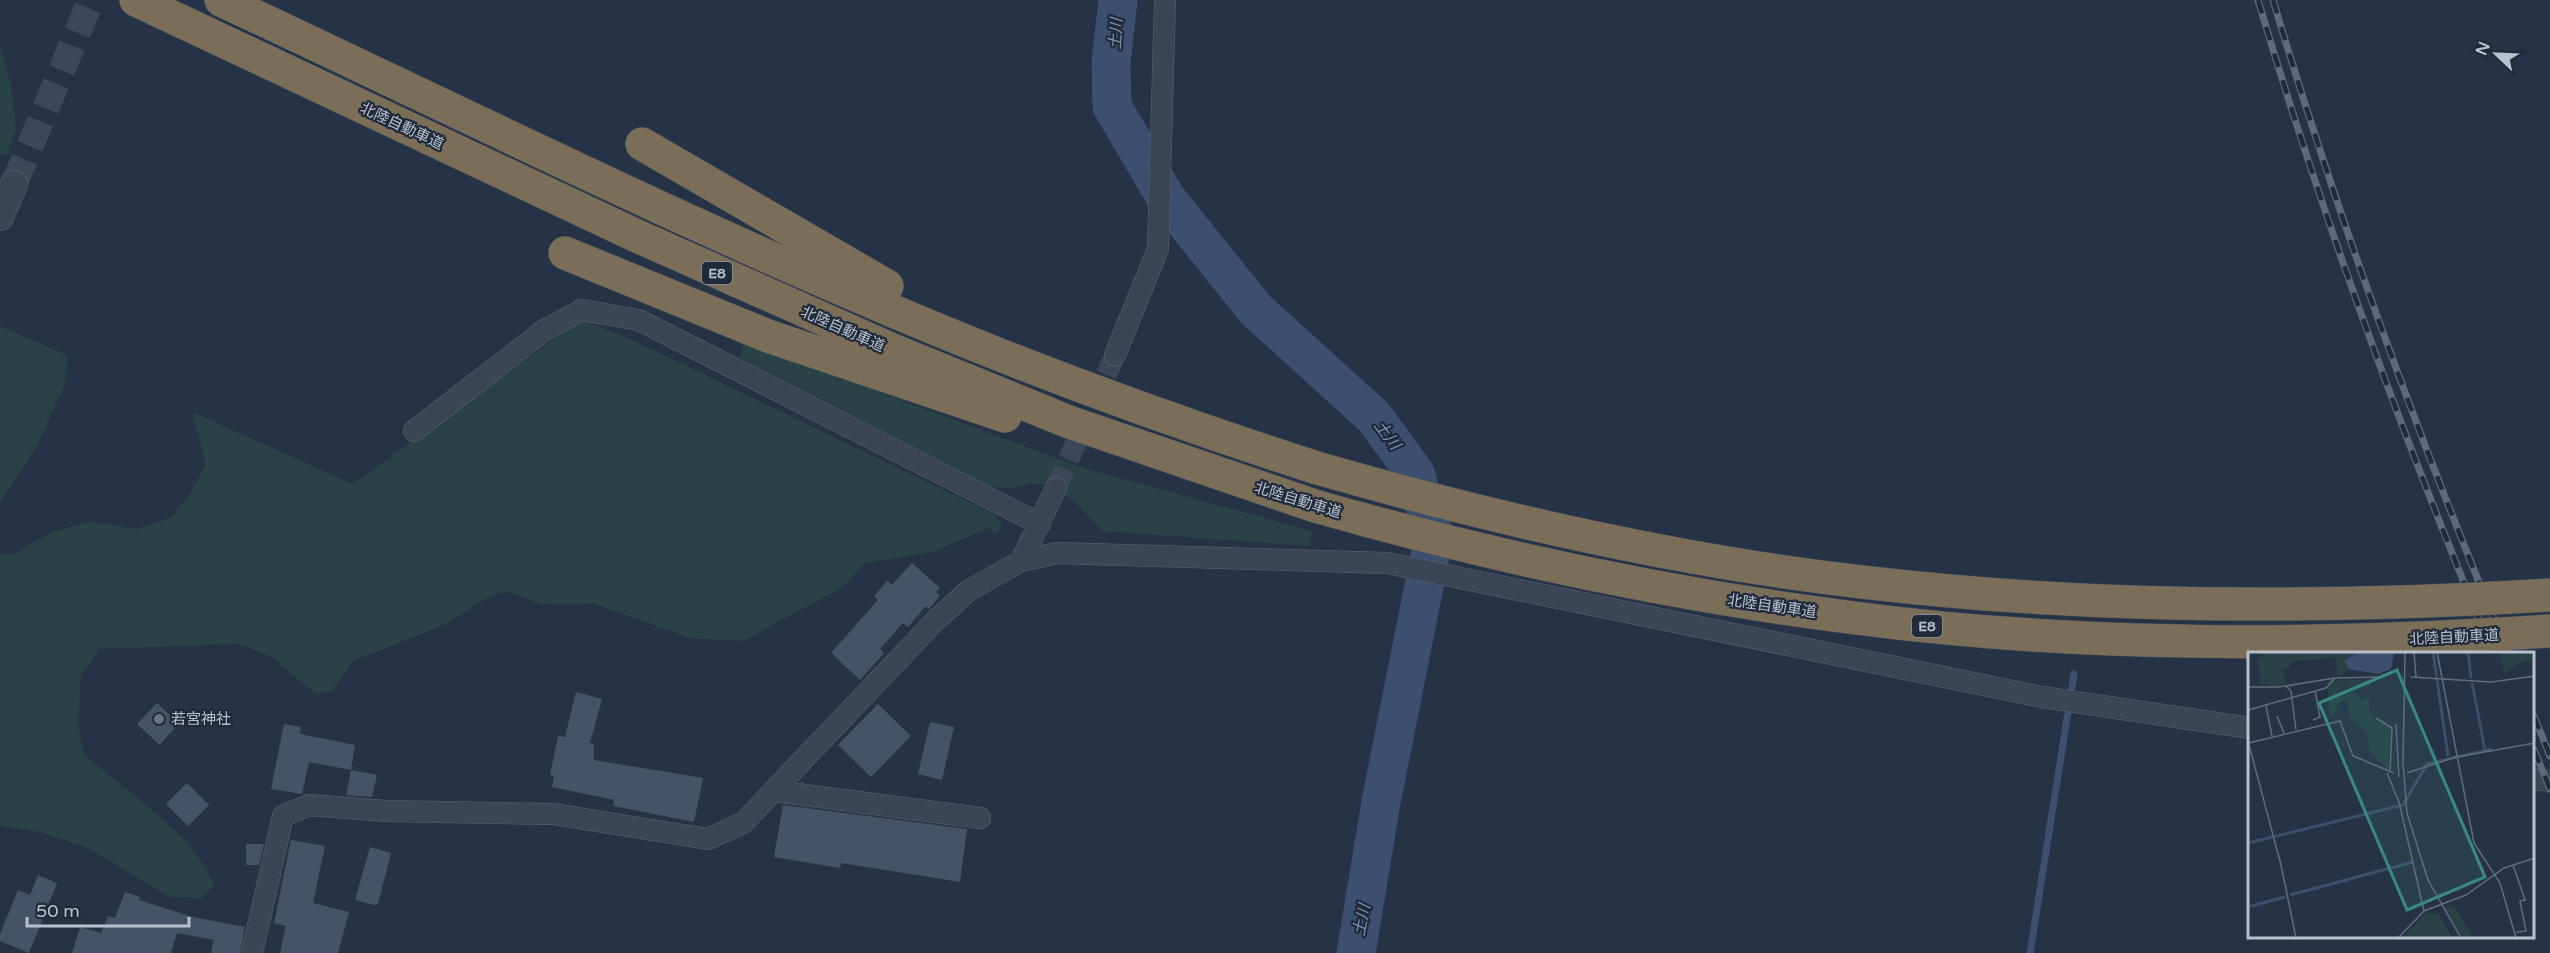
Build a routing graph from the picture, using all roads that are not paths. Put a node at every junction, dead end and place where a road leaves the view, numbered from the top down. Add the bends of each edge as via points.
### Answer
1 (136, 0) edge
2 (221, 0) edge
3 (1165, 0) edge
4 (642, 144) dead end
5 (14, 184) tunnel mouth
6 (0, 217) edge
7 (564, 253) dead end
8 (1115, 355) tunnel mouth
9 (414, 431) dead end
10 (1229, 439) junction
11 (1223, 476) junction
12 (1056, 488) tunnel mouth
13 (1040, 524) junction
14 (1021, 561) junction
15 (2550, 595) edge
16 (2550, 631) edge
17 (2248, 728) edge
18 (2535, 779) edge
19 (2550, 781) edge
20 (774, 790) junction
21 (980, 818) dead end
22 (252, 953) edge

1 - 11 highway, 北陸自動車道 / E8 via 637,236 895,351 1070,422
2 - 10 highway, E8 via 886,307 1066,380
3 - 8 street via 1158,249
4 - 10 highway via 875,280 1027,354
5 - 6 street
7 - 11 highway via 768,336 898,382 1034,425
9 - 13 street via 543,331 582,310 639,320
10 - 15 highway, E8, bridge via 1435,502 1754,567 1872,583 2089,601 2199,604 2324,605
11 - 16 highway, 北陸自動車道 / E8, bridge via 1424,537 1544,566 1738,602 1869,620 2020,633 2200,641 2443,638
12 - 13 street
13 - 14 street
14 - 17 street via 1057,553 1387,563 2042,697
14 - 20 street via 968,591 935,621
18 - 19 street
20 - 21 street
20 - 22 street via 743,823 708,839 553,814 386,811 309,805 283,816

